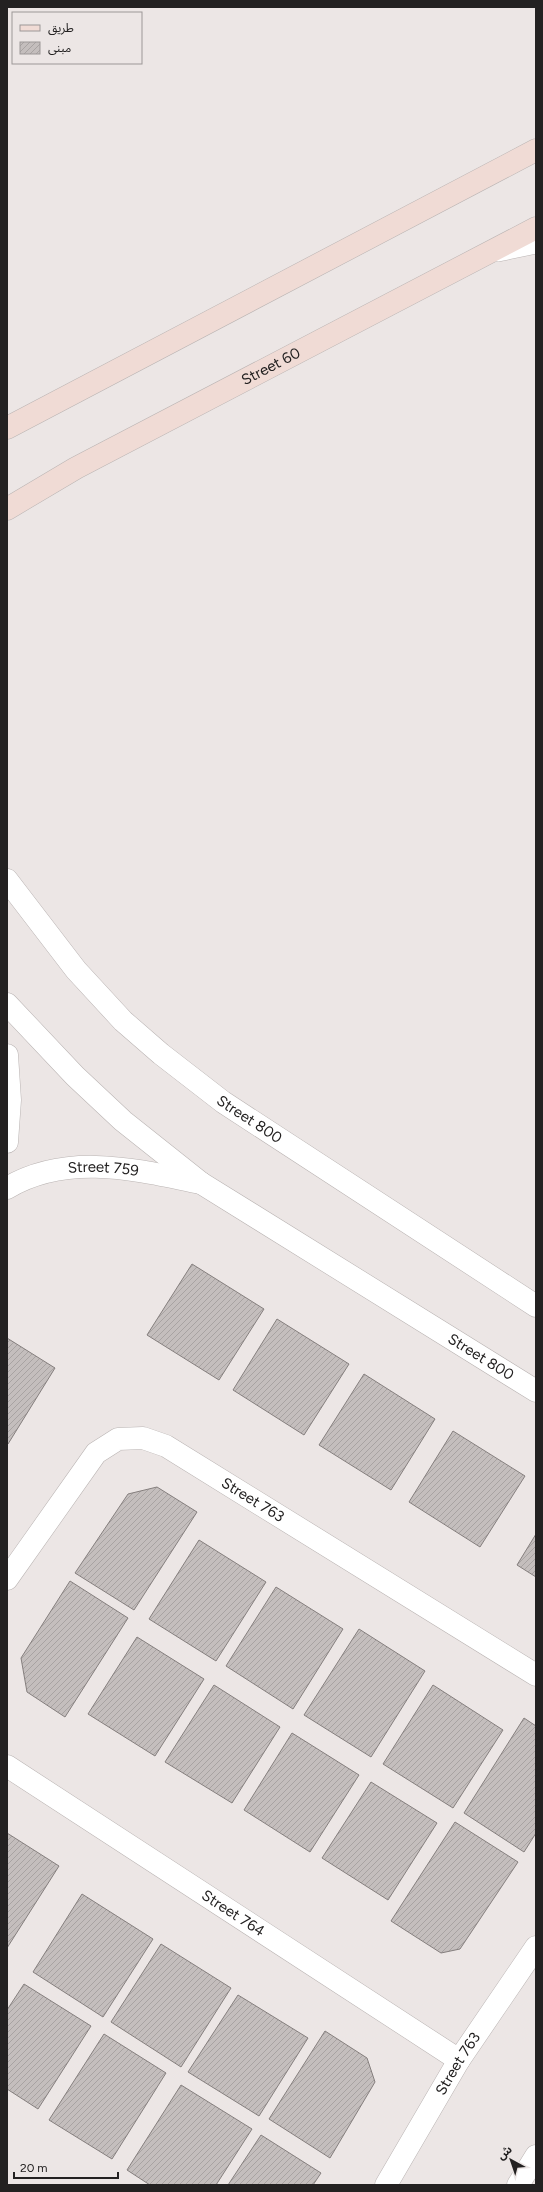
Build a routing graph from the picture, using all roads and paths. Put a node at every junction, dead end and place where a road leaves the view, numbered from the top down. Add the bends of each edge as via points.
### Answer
1 (536, 150) edge
2 (536, 228) edge
3 (536, 244) edge
4 (486, 254) junction
5 (7, 428) edge
6 (7, 509) edge
7 (7, 880) edge
8 (7, 1004) edge
9 (7, 1054) edge
10 (7, 1142) edge
11 (201, 1183) junction
12 (7, 1188) edge
13 (536, 1306) edge
14 (536, 1392) edge
15 (7, 1579) edge
16 (536, 1675) edge
17 (7, 1766) edge
18 (536, 1947) edge
19 (460, 2060) junction
20 (536, 2156) edge
21 (386, 2185) edge
22 (518, 2185) edge

1 - 5 main road
2 - 4 main road, Street 60
3 - 4 lane
4 - 6 main road, Street 60 via 76,468
7 - 13 street, Street 800 via 76,970 123,1021 161,1054 223,1102
8 - 11 street, Street 800 via 74,1076 123,1121
9 - 10 street via 10,1100
11 - 12 street, Street 759 via 128,1168 90,1166 58,1170 21,1180
11 - 14 street, Street 800
15 - 16 street, Street 763 via 96,1453 118,1439 143,1438 166,1446
17 - 19 street, Street 764
18 - 19 street, Street 763
19 - 21 street, Street 763
20 - 22 street

